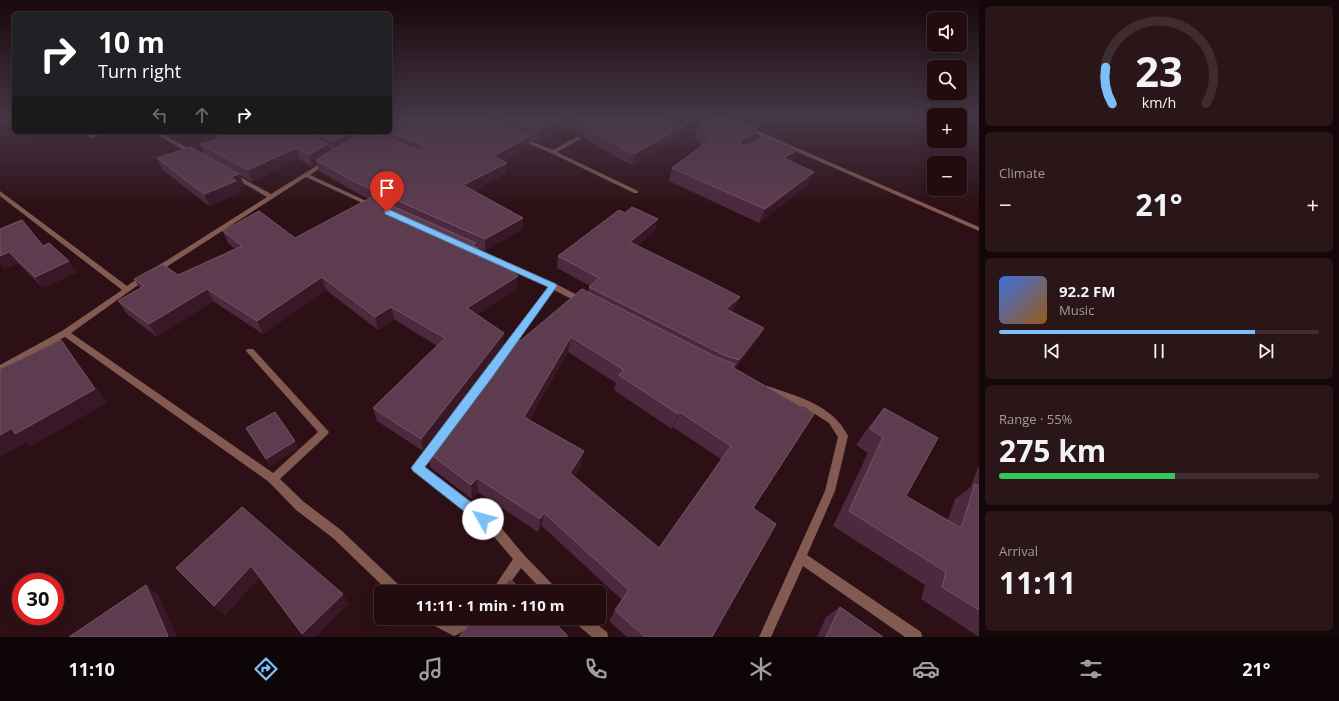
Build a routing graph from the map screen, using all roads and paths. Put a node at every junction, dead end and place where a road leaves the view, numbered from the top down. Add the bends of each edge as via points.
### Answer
1 (183, 148) edge
2 (542, 148) edge
3 (561, 148) edge
4 (793, 148) edge
5 (553, 152) junction
6 (203, 159) edge
7 (331, 159) edge
8 (224, 170) edge
9 (305, 175) junction
10 (636, 192) dead end
11 (0, 193) edge
12 (272, 197) junction
13 (383, 210) edge
14 (979, 229) edge
15 (475, 251) edge
16 (553, 286) junction
17 (126, 289) junction
18 (588, 304) edge
19 (66, 333) junction
20 (250, 351) dead end
21 (504, 354) edge
22 (0, 370) edge
23 (759, 387) edge
24 (441, 436) edge
25 (273, 479) junction
26 (801, 558) junction
27 (520, 559) junction
28 (391, 585) edge
29 (502, 585) edge
30 (545, 585) edge
31 (444, 625) edge
32 (460, 625) edge
33 (587, 625) edge
34 (602, 637) edge
35 (766, 637) edge
36 (916, 637) edge

1 - 6 street
2 - 5 street
3 - 5 street
4 - 14 street
5 - 10 street
7 - 9 street
8 - 12 street
9 - 12 street
9 - 13 street
11 - 17 street
12 - 17 street
15 - 16 street
16 - 18 street
16 - 21 street
17 - 19 street
19 - 22 street
19 - 25 street
20 - 25 street via 324,432
23 - 26 street via 807,404 832,420 843,436 830,491
24 - 27 street via 417,468 494,528
25 - 28 street
26 - 35 street
26 - 36 street
27 - 29 street
27 - 30 street
31 - 32 street via 454,630
33 - 34 street

